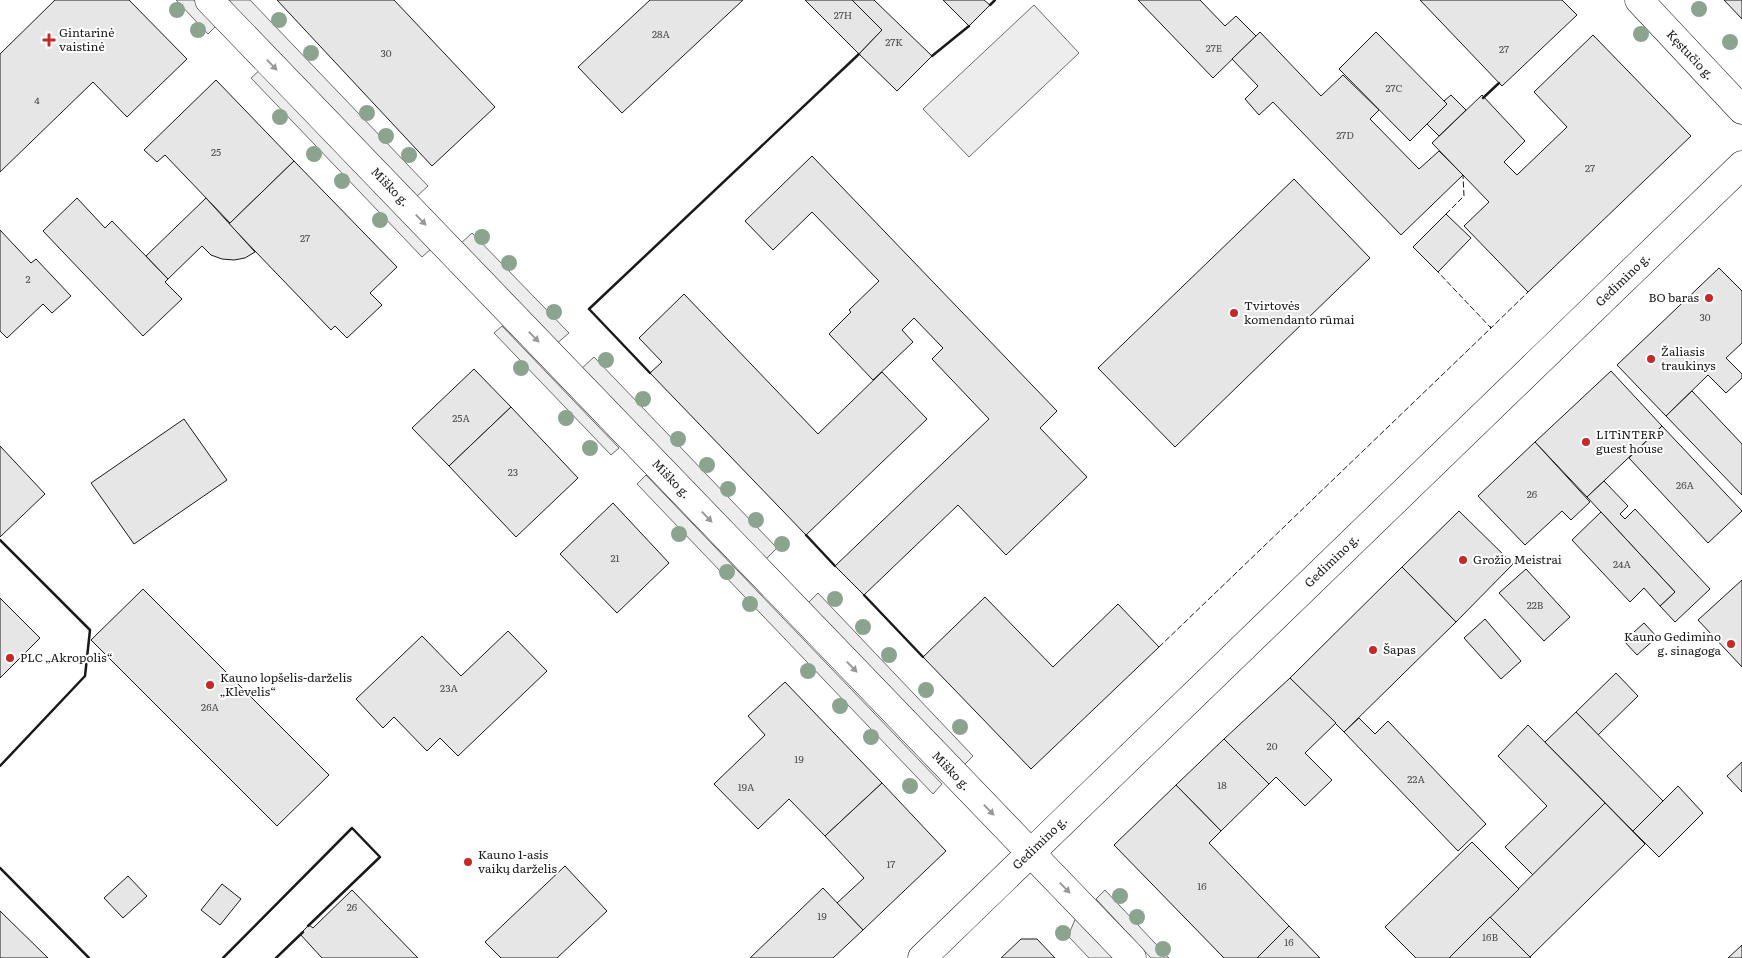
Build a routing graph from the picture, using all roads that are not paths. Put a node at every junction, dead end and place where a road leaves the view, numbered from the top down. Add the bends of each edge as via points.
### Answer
1 (209, 0) edge
2 (1639, 0) edge
3 (1742, 110) edge
4 (1742, 165) edge
5 (1031, 853) junction
6 (922, 958) edge
7 (1132, 958) edge

1 -> 5 street, Miško g.
2 - 3 street, Kęstučio g.
4 - 5 street, Gedimino g.
5 - 6 street, Gedimino g.
5 -> 7 street, Miško g.

